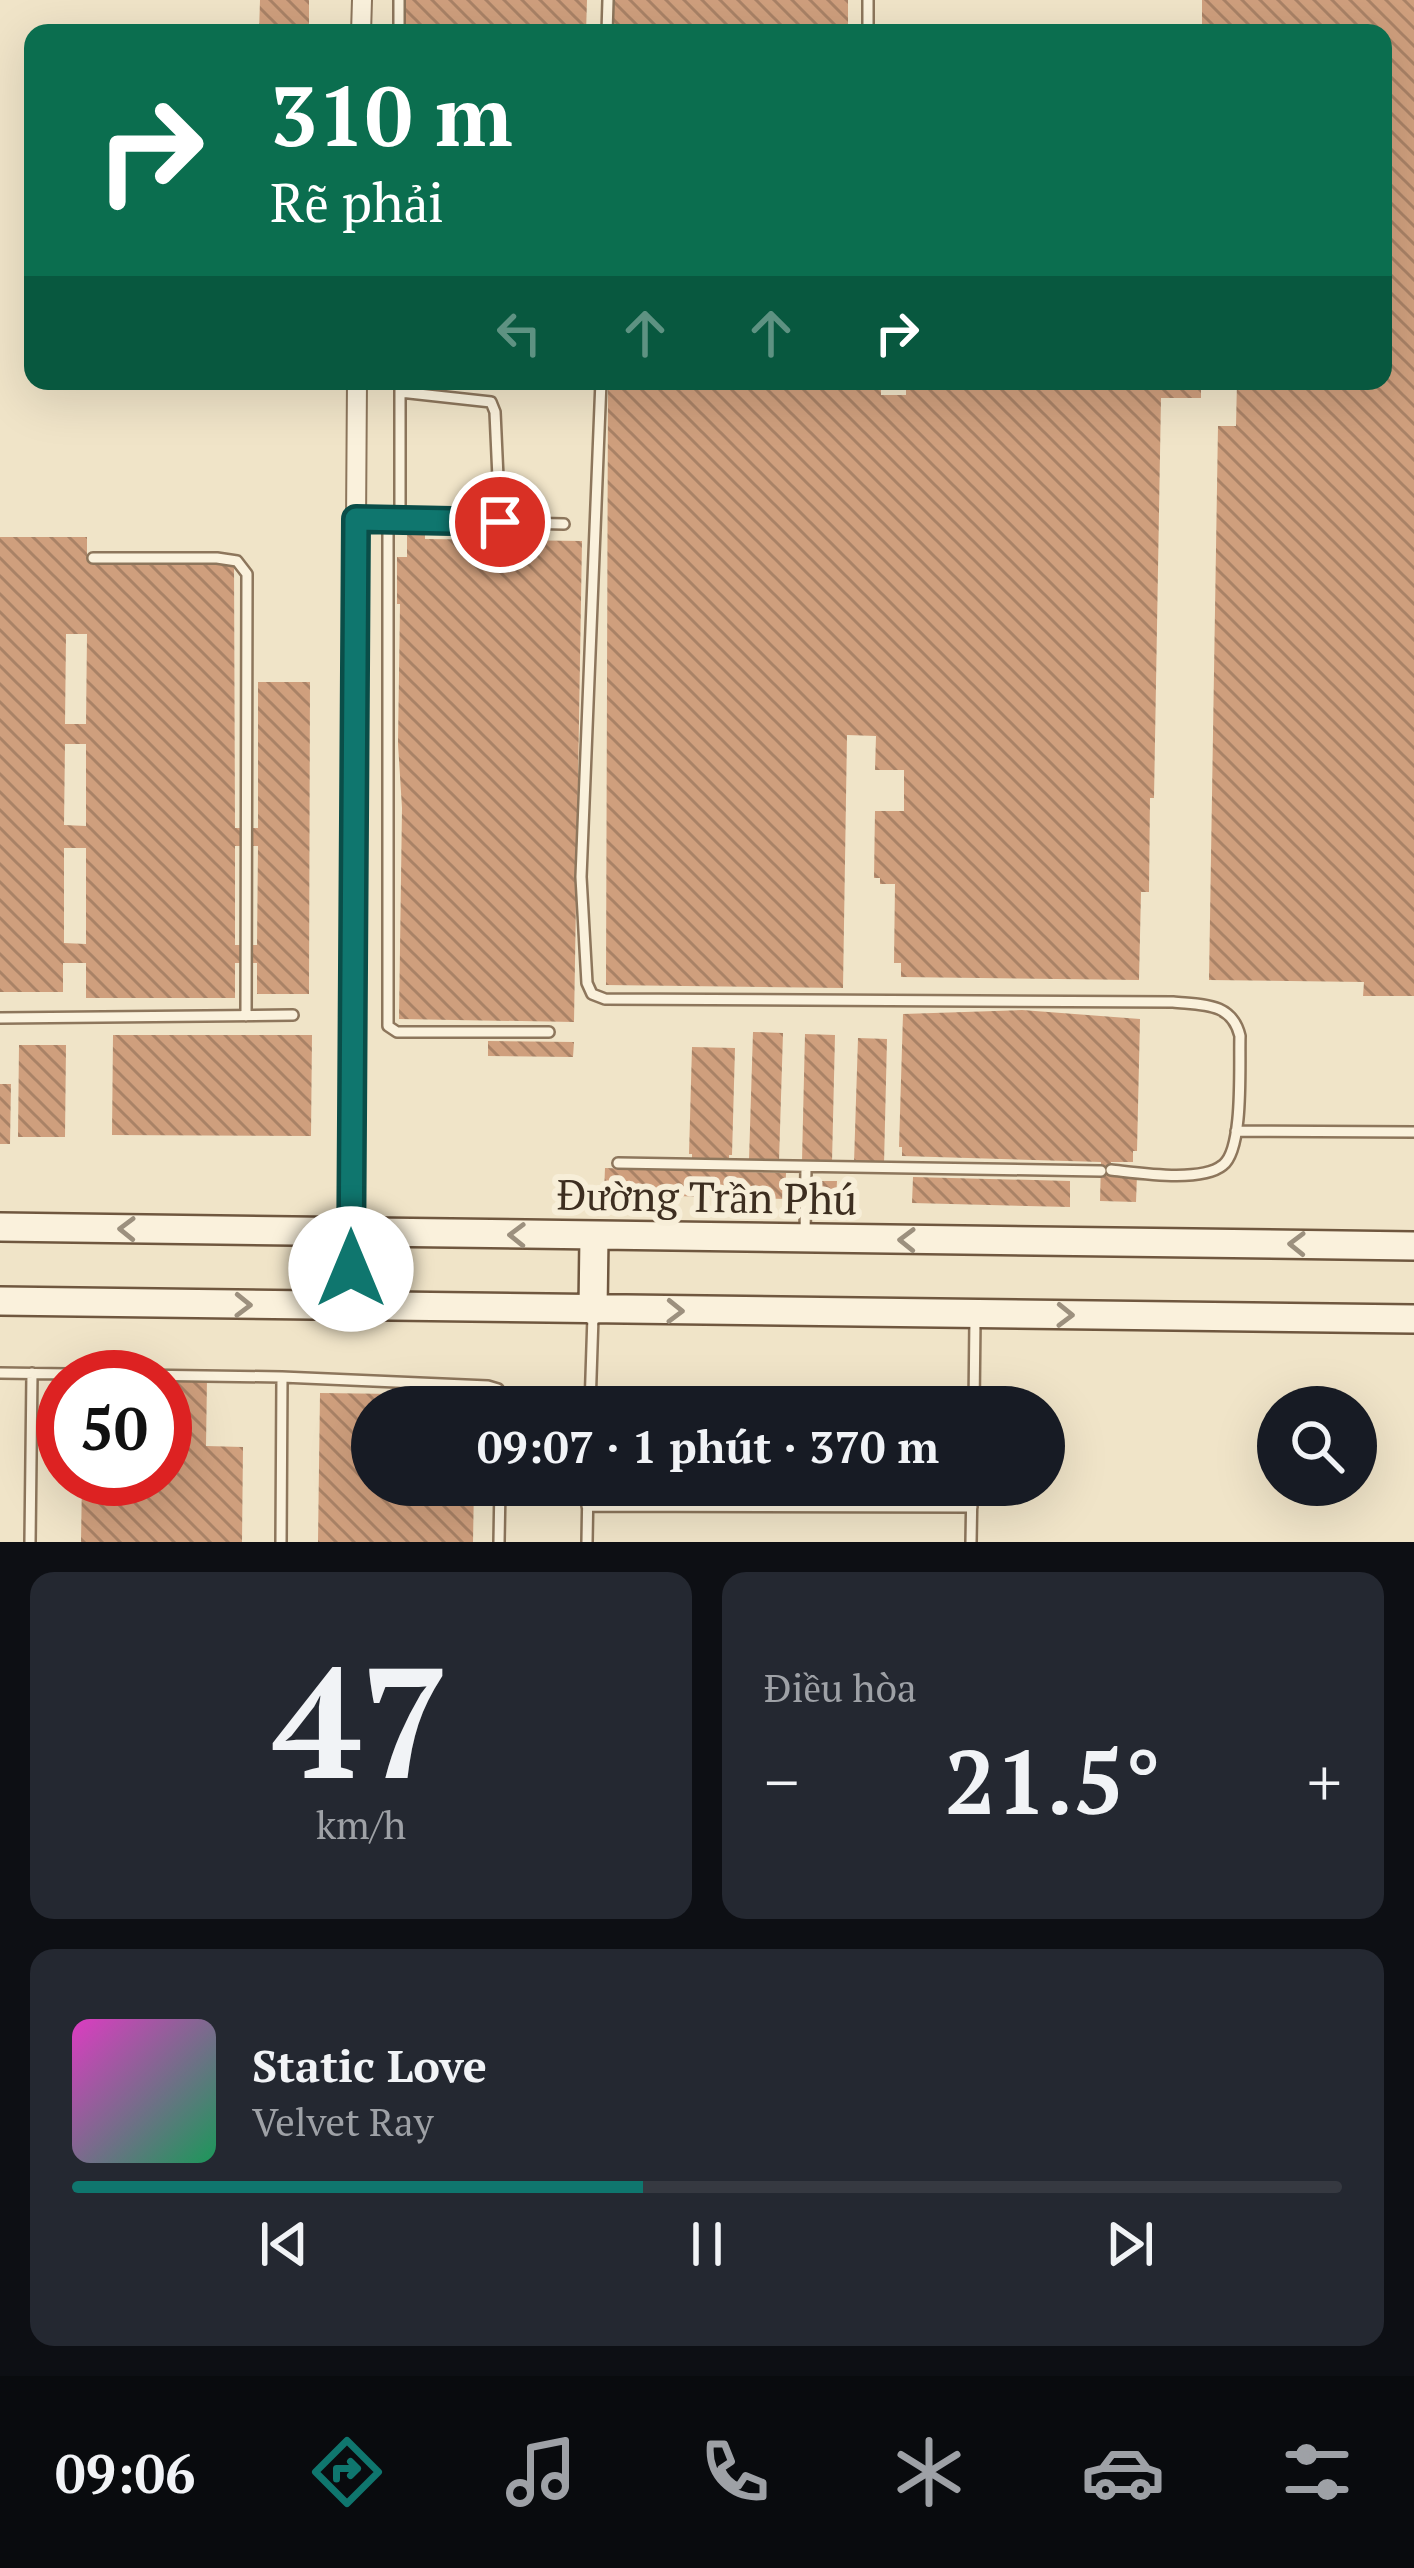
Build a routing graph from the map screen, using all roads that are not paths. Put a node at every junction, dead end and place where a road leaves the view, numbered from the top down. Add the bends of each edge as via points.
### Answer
1 (357, 390) edge
2 (400, 390) edge
3 (423, 390) edge
4 (601, 390) edge
5 (356, 519) junction
6 (394, 520) junction
7 (500, 522) junction
8 (564, 524) dead end
9 (93, 558) dead end
10 (293, 1015) dead end
11 (245, 1016) junction
12 (0, 1018) edge
13 (549, 1031) dead end
14 (1236, 1131) junction
15 (1414, 1132) edge
16 (618, 1163) dead end
17 (806, 1168) junction
18 (0, 1227) edge
19 (351, 1232) junction
20 (594, 1237) junction
21 (805, 1239) junction
22 (1414, 1246) edge
23 (0, 1301) edge
24 (351, 1306) junction
25 (593, 1310) junction
26 (975, 1314) junction
27 (1414, 1319) edge
28 (0, 1373) edge
29 (32, 1373) junction
30 (282, 1377) junction
31 (488, 1386) edge
32 (591, 1386) edge
33 (974, 1386) edge
34 (500, 1506) edge
35 (587, 1506) joint
36 (972, 1507) joint
37 (30, 1542) edge
38 (281, 1542) edge
39 (499, 1542) edge
40 (586, 1542) edge
41 (971, 1542) edge

1 - 5 street
2 - 6 lane
3 - 7 lane via 491,402
4 - 14 lane via 581,878 592,994 1216,1006 1236,1021 1240,1036
5 - 6 lane
5 - 19 street
6 - 7 lane
6 - 13 lane via 388,1026
7 - 8 lane
9 - 11 lane via 217,558 237,561 247,574
10 - 11 lane
11 - 12 lane
14 - 15 lane
14 - 17 lane via 1219,1168 1171,1175
16 - 17 lane
17 - 21 lane
19 -> 18 main road, Đường Trần Phú
20 -> 19 main road, Đường Trần Phú
19 - 24 main road
20 - 21 main road, Đường Trần Phú
20 - 25 main road
22 -> 21 main road, Đường Trần Phú
23 -> 24 main road
24 - 25 main road
25 -> 26 main road
25 - 32 lane
26 -> 27 main road
26 - 33 lane
28 - 29 lane
29 - 30 lane
29 - 37 lane
30 - 31 lane
30 - 38 lane
34 - 39 lane
35 - 36 lane
35 - 40 lane
36 - 41 lane

